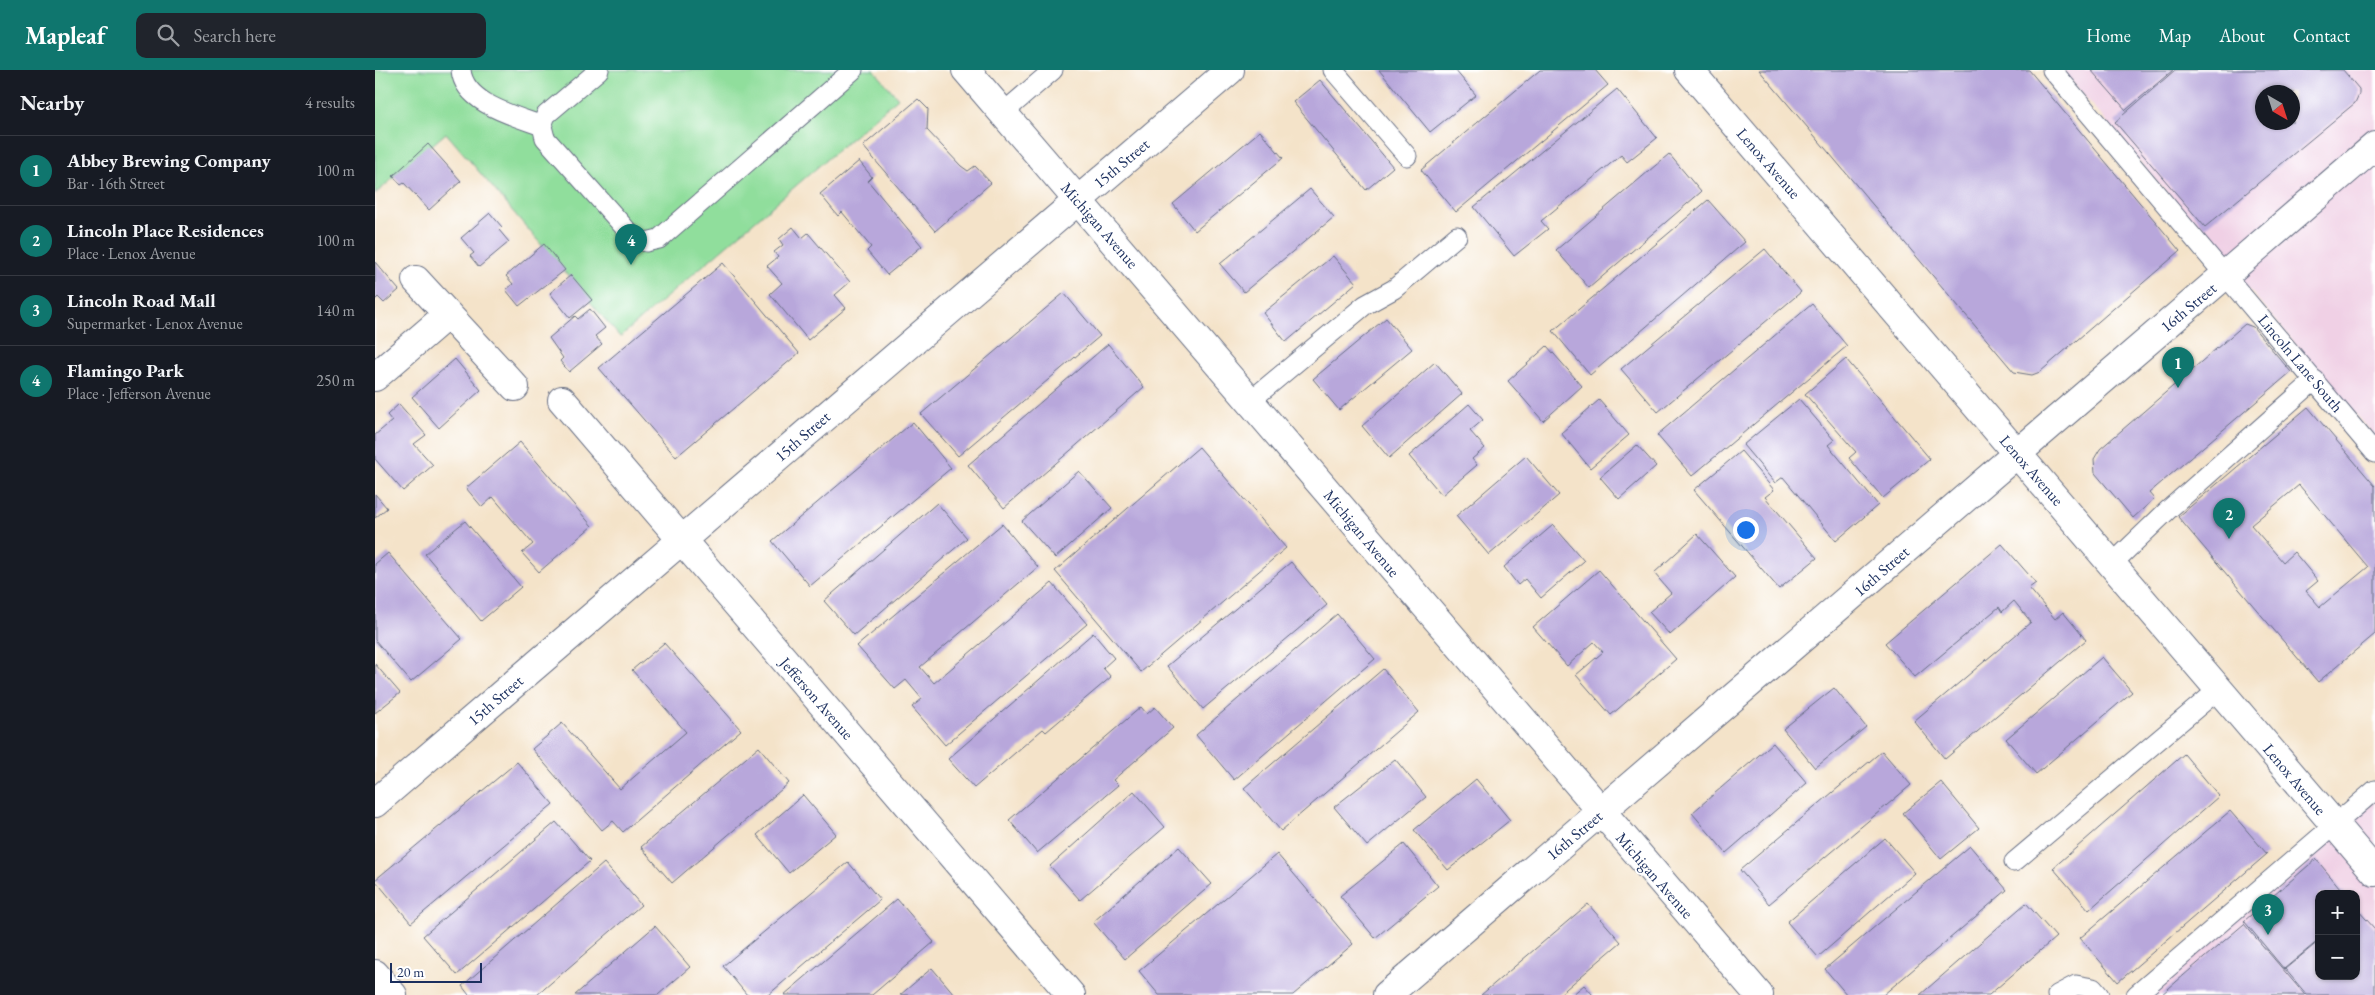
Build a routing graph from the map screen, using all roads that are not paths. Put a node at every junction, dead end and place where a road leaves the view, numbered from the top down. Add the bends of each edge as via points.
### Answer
1 (461, 70) edge
2 (599, 70) edge
3 (966, 70) edge
4 (1053, 70) edge
5 (1230, 70) edge
6 (1333, 70) edge
7 (1689, 70) edge
8 (2052, 70) edge
9 (840, 74) edge
10 (1003, 113) junction
11 (542, 126) junction
12 (2375, 146) edge
13 (1407, 156) dead end
14 (1078, 199) junction
15 (1457, 236) dead end
16 (2226, 275) junction
17 (416, 280) dead end
18 (447, 316) junction
19 (375, 377) edge
20 (2315, 380) junction
21 (515, 387) dead end
22 (562, 400) dead end
23 (1250, 402) junction
24 (2373, 448) edge
25 (2017, 453) junction
26 (682, 540) junction
27 (2112, 564) junction
28 (2219, 689) junction
29 (2375, 790) edge
30 (375, 803) edge
31 (1601, 812) junction
32 (2334, 825) junction
33 (2014, 862) dead end
34 (2375, 872) edge
35 (375, 974) edge
36 (393, 995) edge
37 (1071, 995) edge
38 (1387, 995) edge
39 (1759, 995) edge
40 (2057, 995) edge
41 (2099, 995) edge
42 (2136, 995) edge

1 - 11 lane via 462,78 475,94 493,109
2 - 11 lane via 546,116
3 - 10 street, Michigan Avenue
4 - 10 lane
5 - 14 street, 15th Street
6 - 13 lane
7 - 25 street, Lenox Avenue
8 - 16 lane, Lincoln Lane South
9 - 11 lane via 659,239 646,242 633,237 545,138
10 - 14 street, Michigan Avenue
12 - 16 street, 16th Street
14 - 23 street, Michigan Avenue
14 - 26 street, 15th Street
15 - 23 lane via 1394,289 1365,304
16 - 20 lane, Lincoln Lane South
16 - 25 street, 16th Street
17 - 18 street
18 - 19 street
18 - 21 street
20 - 24 lane, Lincoln Lane South
20 - 27 lane
22 - 26 street, Jefferson Avenue
23 - 31 street, Michigan Avenue
25 - 27 street, Lenox Avenue
25 - 31 street, 16th Street
26 - 30 street, 15th Street
26 - 37 street, Jefferson Avenue
27 - 28 street, Lenox Avenue
28 - 32 street, Lenox Avenue
28 - 33 lane
29 - 32 lane
31 - 38 street, 16th Street
31 - 39 street, Michigan Avenue
32 - 34 street, Lenox Avenue
32 - 42 lane
35 - 36 street
40 - 41 lane via 2076,985 2093,988

